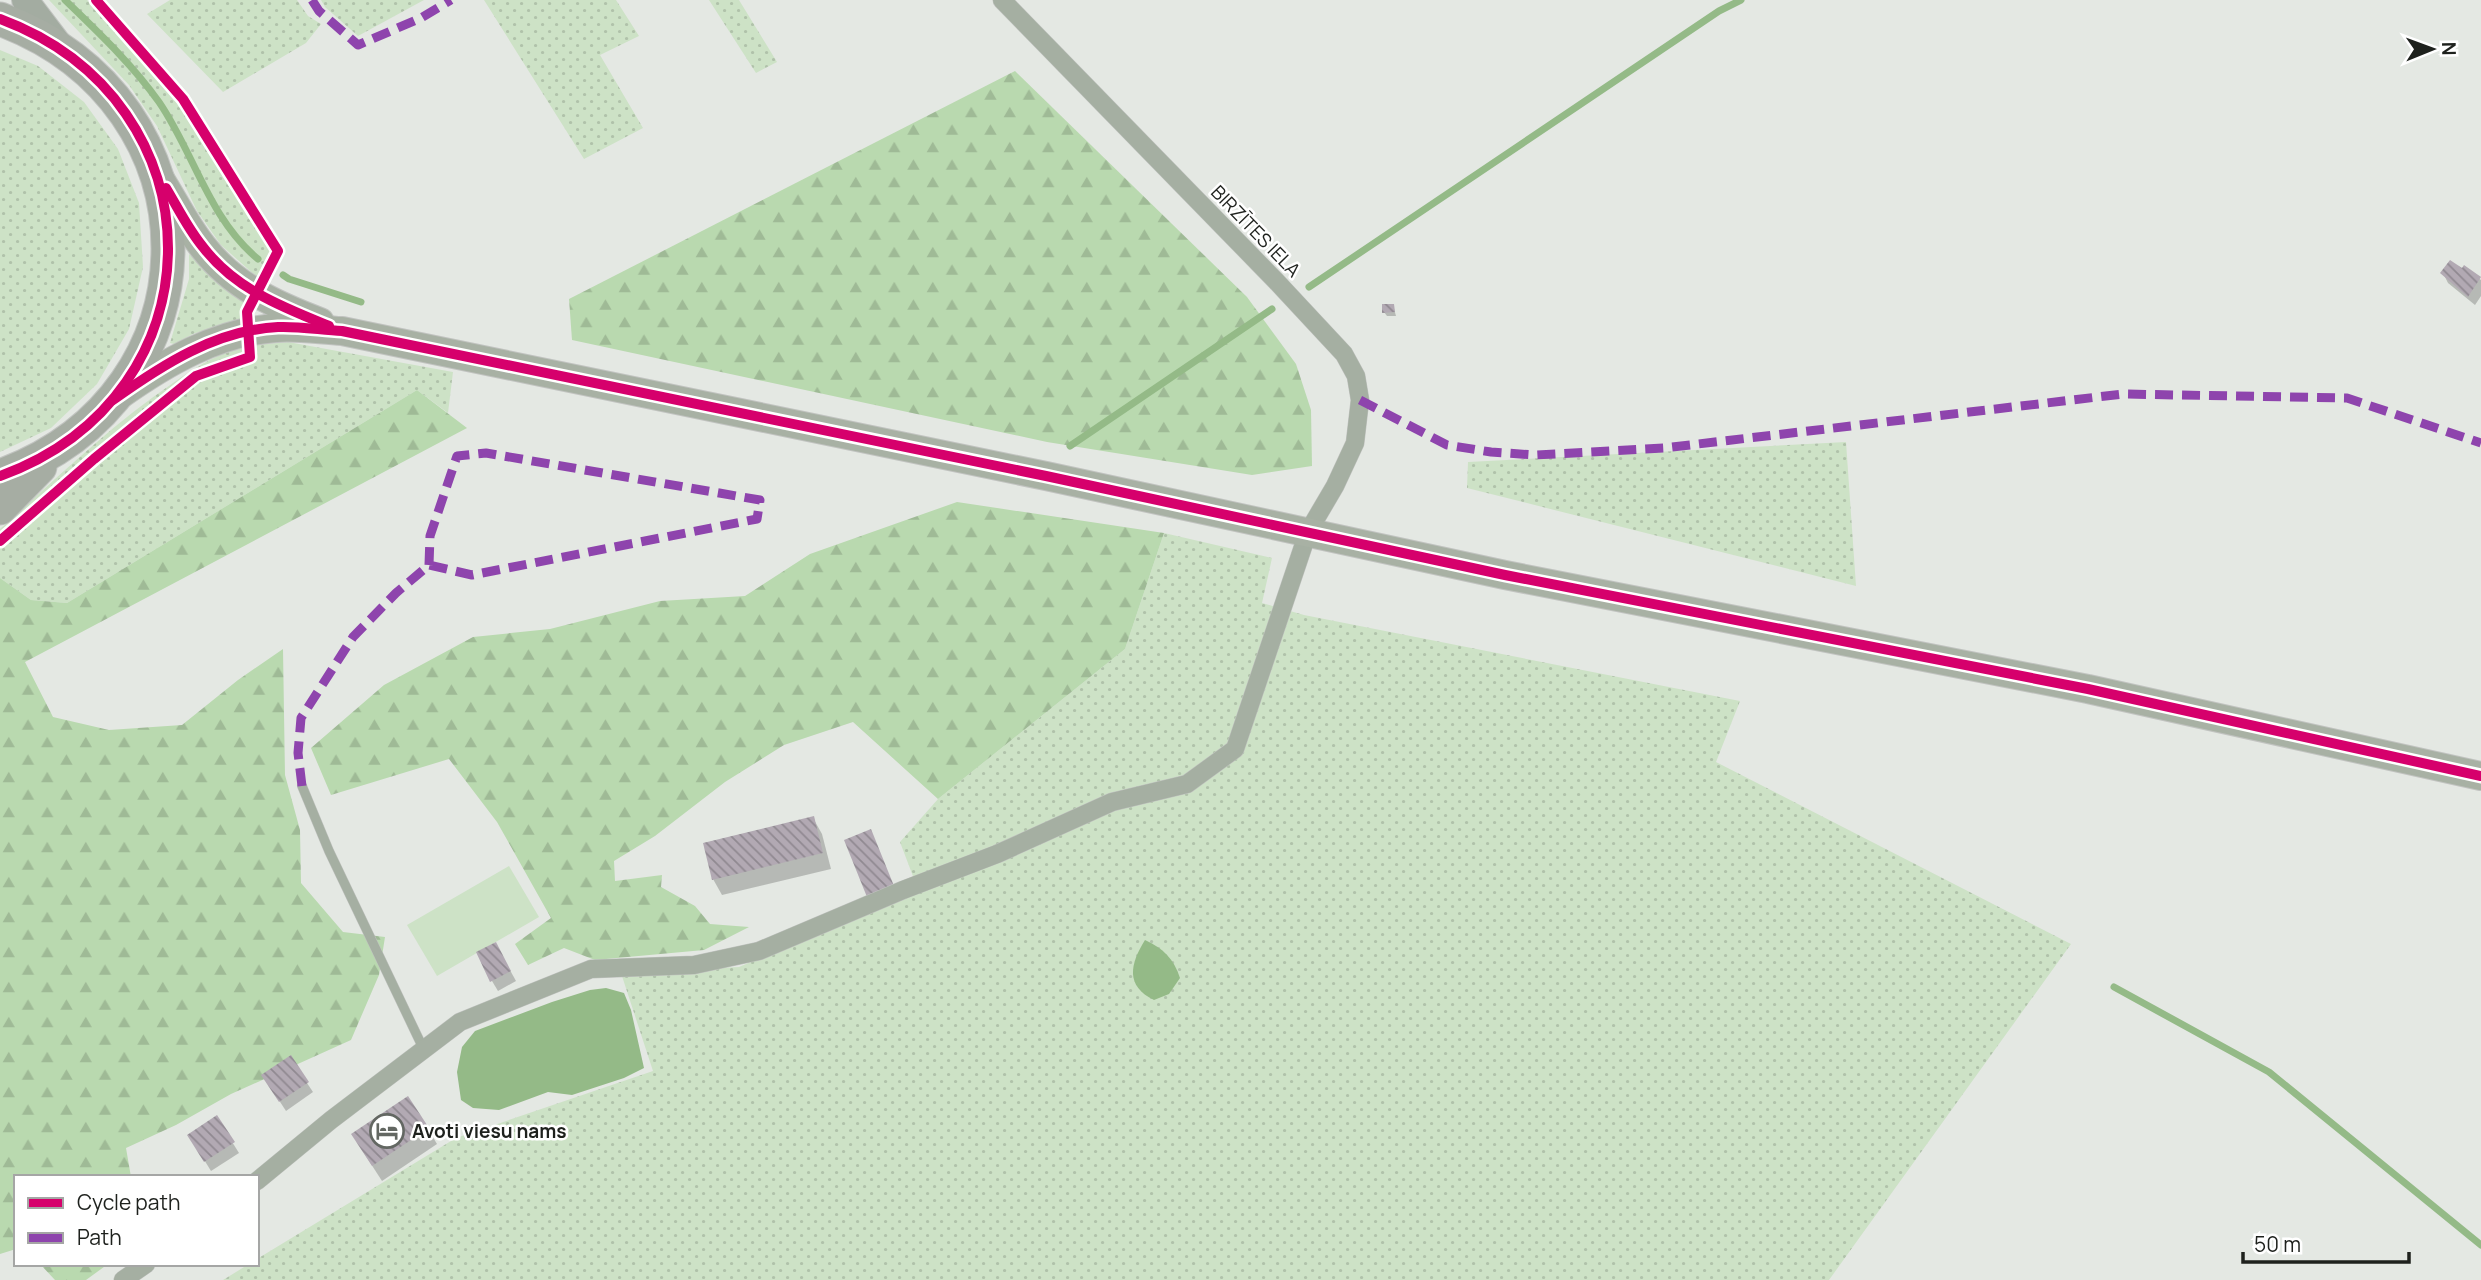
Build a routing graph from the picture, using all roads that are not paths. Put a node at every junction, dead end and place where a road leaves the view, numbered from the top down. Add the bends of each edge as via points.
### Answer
1 (25, 0) edge
2 (1002, 0) edge
3 (0, 19) edge
4 (63, 50) junction
5 (156, 172) junction
6 (342, 331) junction
7 (113, 400) junction
8 (57, 450) junction
9 (0, 476) edge
10 (0, 508) edge
11 (1308, 532) junction
12 (2481, 776) edge
13 (302, 786) dead end
14 (424, 1049) junction
15 (259, 1179) edge
16 (143, 1266) edge
17 (123, 1280) edge

1 - 4 main road
2 - 11 street, BIRZĪTES IELA via 1344,354 1356,376 1360,401 1355,443
3 - 4 highway
4 - 5 highway via 102,83 128,116
5 - 6 main road via 204,249 229,274 269,301
5 - 7 highway via 168,240 160,308 149,341
6 - 7 main road via 279,327 225,337 148,374
6 - 11 main road
7 - 8 highway
8 - 9 highway
8 - 10 highway
11 - 12 main road via 1710,616 2088,688
11 - 14 street, BIRZĪTES IELA via 1235,749 1187,785 1112,802 759,951 694,965 591,969 460,1023
13 - 14 lane
14 - 15 street, BIRZĪTES IELA
16 - 17 street

